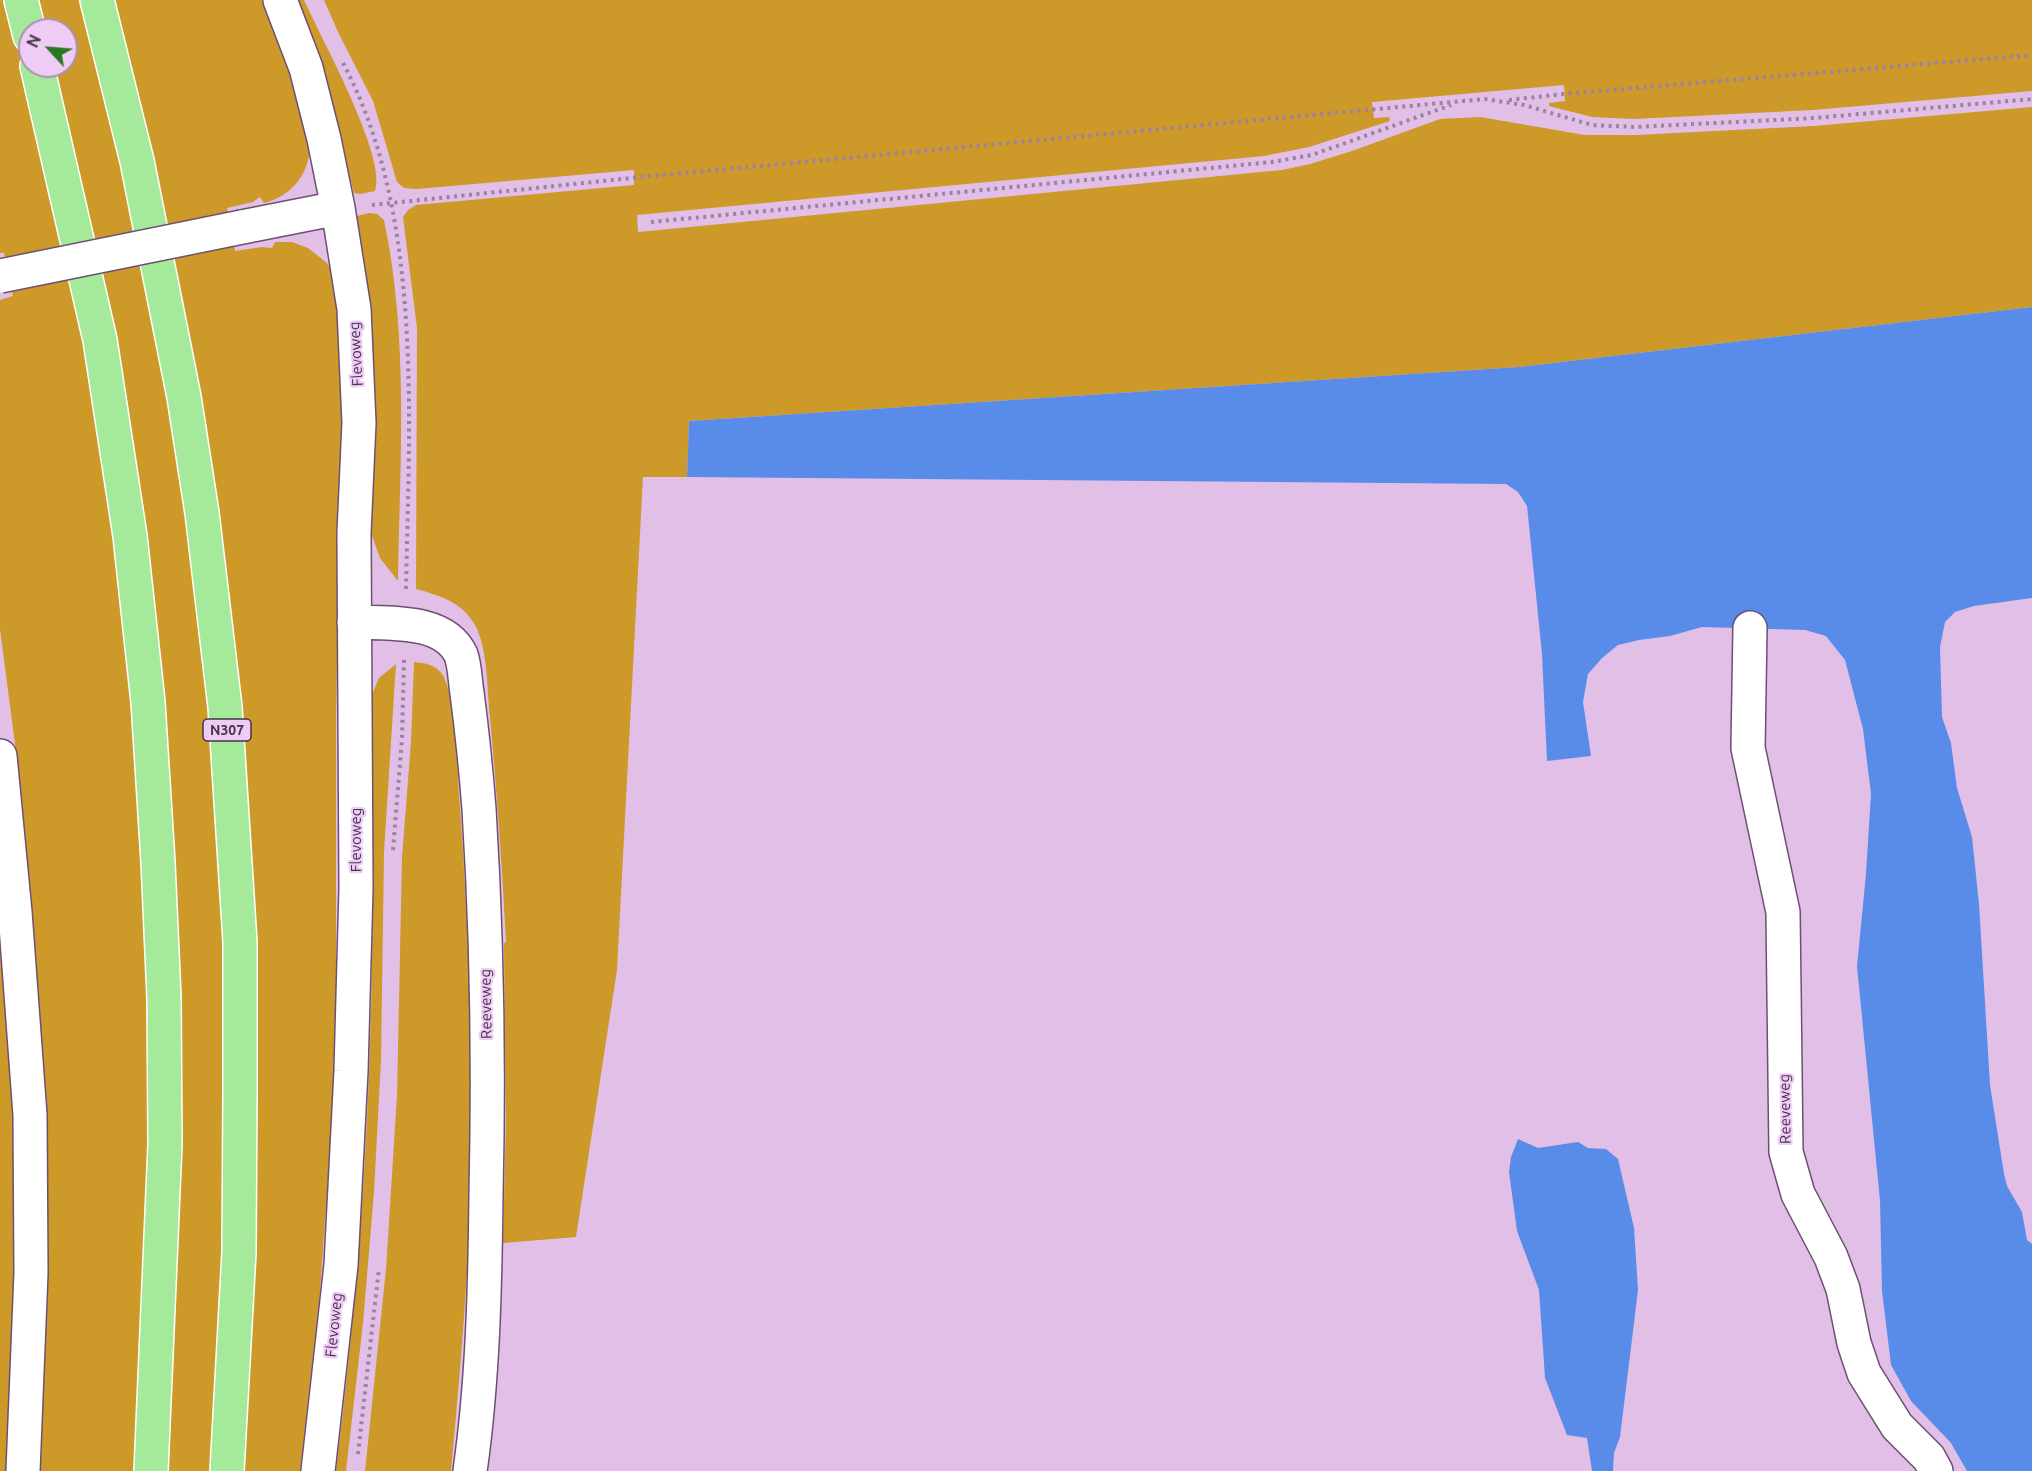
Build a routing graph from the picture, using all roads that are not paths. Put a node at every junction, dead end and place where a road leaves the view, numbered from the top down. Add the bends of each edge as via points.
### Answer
1 (21, 0) edge
2 (97, 0) edge
3 (280, 0) edge
4 (26, 18) edge
5 (40, 78) edge
6 (338, 208) junction
7 (0, 276) edge
8 (354, 622) junction
9 (1750, 628) dead end
10 (0, 756) edge
11 (23, 1471) edge
12 (151, 1471) edge
13 (227, 1471) edge
14 (318, 1471) edge
15 (470, 1471) edge
16 (1936, 1471) edge

1 - 4 highway
2 - 13 highway, N307 via 137,161 184,397 225,707 240,942 239,1252
3 - 6 street, Flevoweg via 306,68
5 - 12 highway via 99,340 130,536 148,702 163,975 165,1144
6 - 7 street, bridge
6 - 8 street, Flevoweg via 354,309 357,364
8 - 14 street, Flevoweg via 356,888 351,1071 341,1265
8 - 15 street, Reeveweg via 405,624 437,632 461,656 465,680 483,871 488,1122 485,1274
9 - 16 street, Reeveweg via 1748,748 1783,912 1786,1152 1798,1194 1843,1289 1864,1373 1897,1426 1929,1458
10 - 11 street via 30,1115 31,1273

